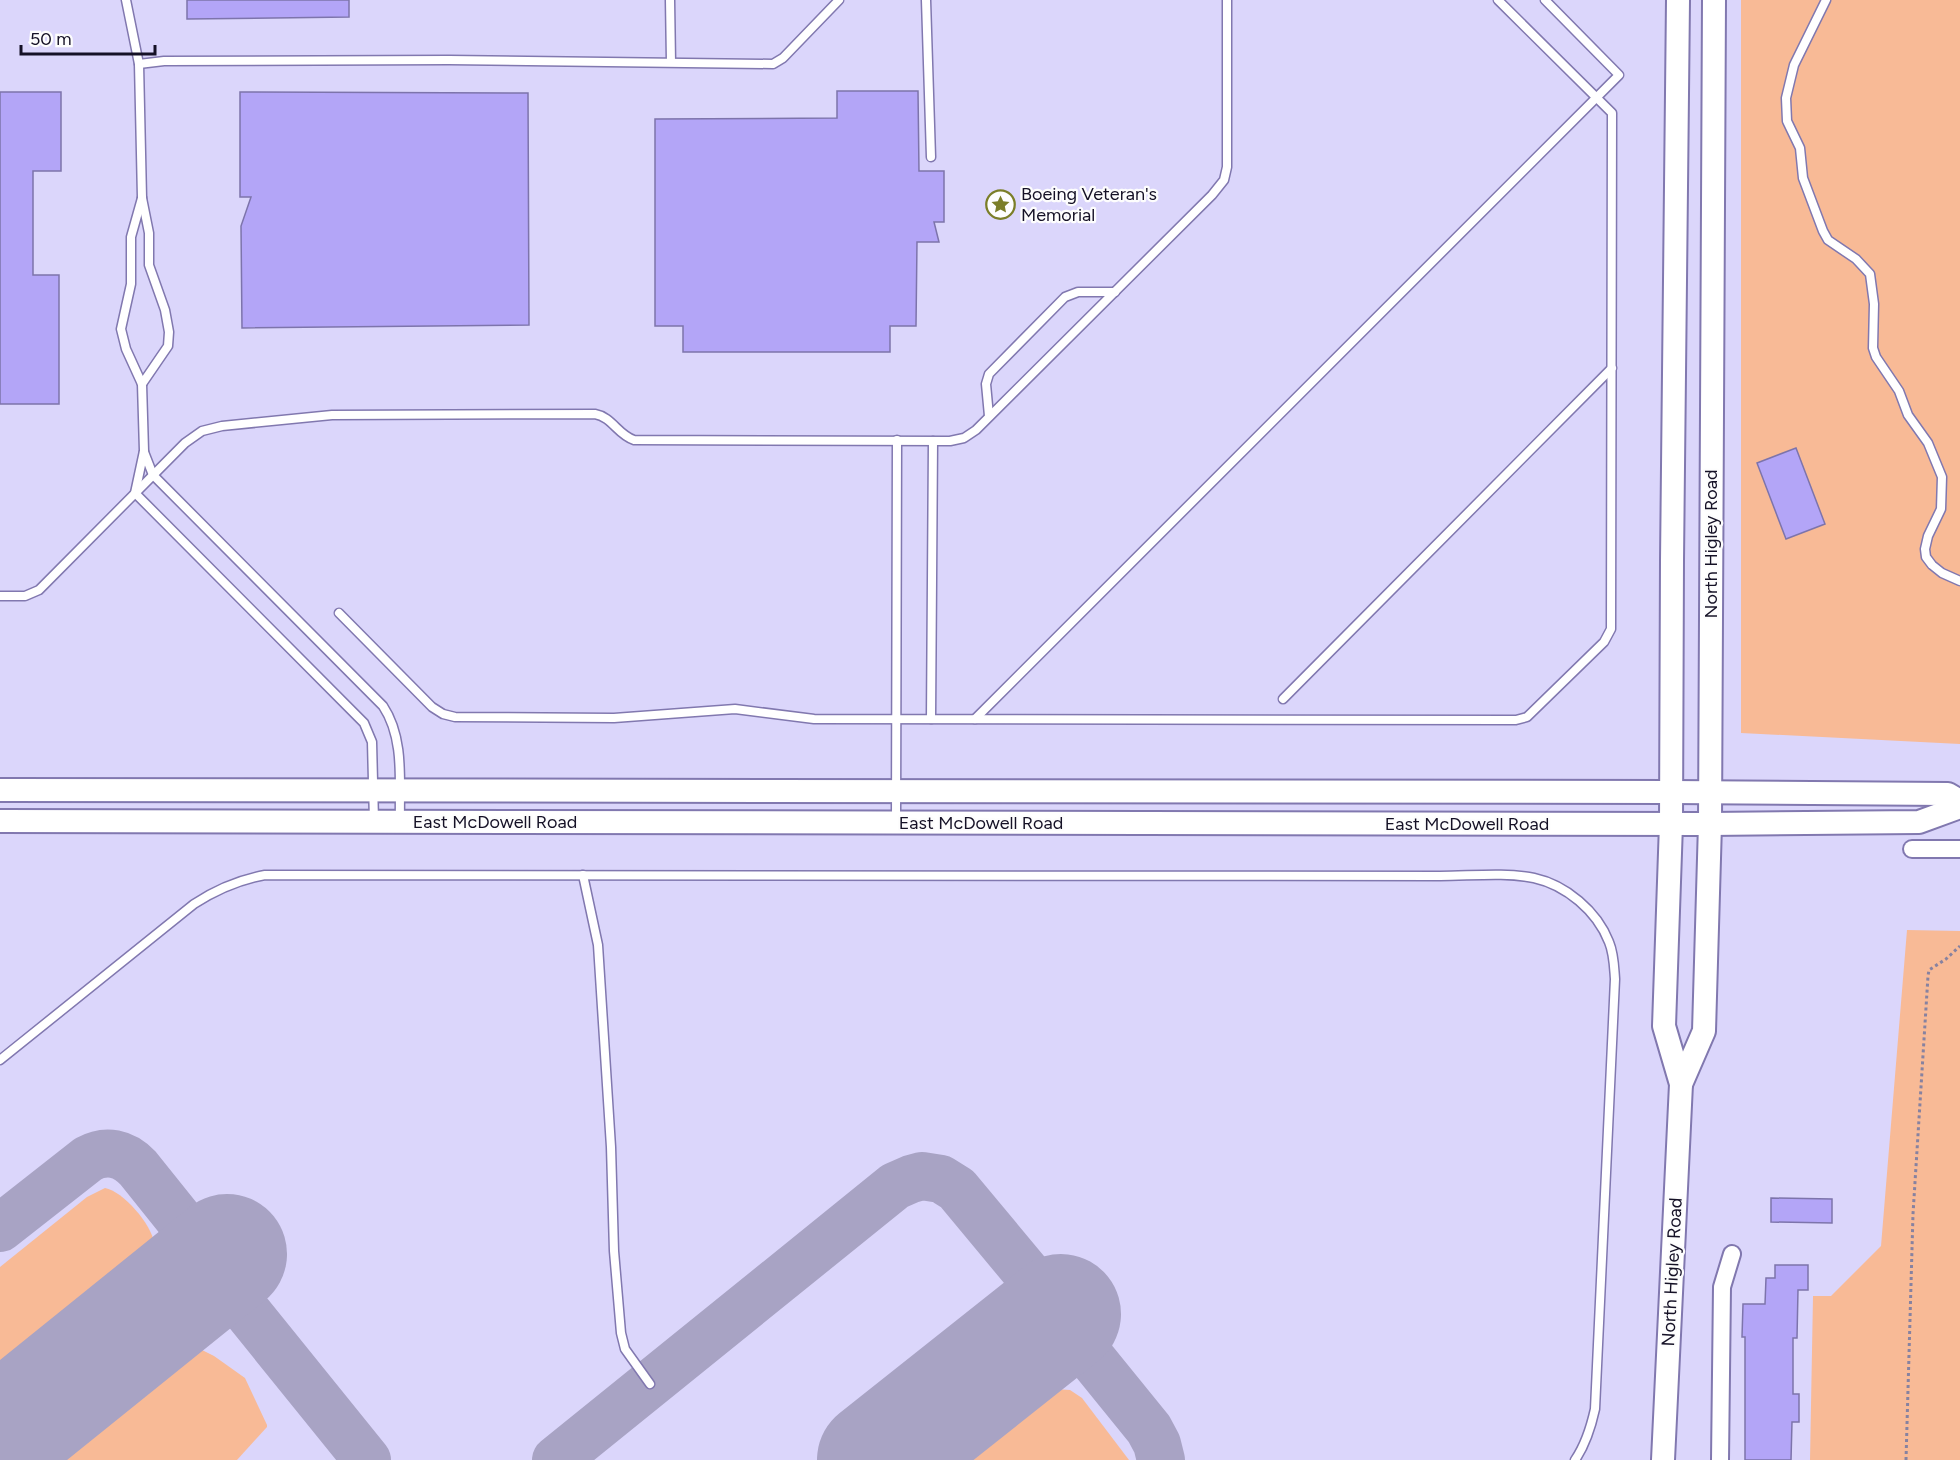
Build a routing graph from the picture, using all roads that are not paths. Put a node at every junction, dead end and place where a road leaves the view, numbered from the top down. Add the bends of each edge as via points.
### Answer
1 (126, 0) edge
2 (670, 0) edge
3 (839, 0) edge
4 (926, 0) edge
5 (1227, 0) edge
6 (1498, 0) edge
7 (1545, 0) edge
8 (1678, 0) edge
9 (1714, 0) edge
10 (1826, 0) edge
11 (671, 62) junction
12 (139, 64) junction
13 (1596, 98) junction
14 (931, 157) dead end
15 (142, 198) junction
16 (1115, 292) junction
17 (1612, 368) junction
18 (142, 384) junction
19 (989, 416) junction
20 (897, 440) junction
21 (933, 441) junction
22 (144, 452) junction
23 (153, 475) junction
24 (135, 494) junction
25 (1960, 581) edge
26 (0, 596) edge
27 (339, 614) dead end
28 (1283, 699) dead end
29 (897, 719) junction
30 (931, 719) junction
31 (975, 719) junction
32 (0, 790) edge
33 (373, 790) junction
34 (399, 790) junction
35 (897, 792) junction
36 (1671, 792) junction
37 (1710, 792) junction
38 (1960, 801) edge
39 (1960, 807) edge
40 (0, 821) edge
41 (374, 822) junction
42 (399, 822) junction
43 (896, 823) junction
44 (1671, 824) junction
45 (1710, 824) junction
46 (1912, 849) dead end
47 (1960, 849) edge
48 (583, 875) junction
49 (0, 1060) edge
50 (1681, 1084) junction
51 (1732, 1254) dead end
52 (650, 1384) dead end
53 (1575, 1460) edge
54 (1663, 1460) edge
55 (1720, 1460) edge

1 - 12 lane
2 - 11 lane
3 - 11 lane via 773,64
4 - 14 lane
5 - 16 lane via 1224,180
6 - 13 lane
7 - 13 lane via 1618,75
8 - 36 main road, North Higley Road
9 - 37 main road, North Higley Road
10 - 25 lane via 1794,65 1786,98 1787,121 1800,148 1803,178 1823,231 1828,240 1870,274 1876,357 1928,443 1942,477 1941,509 1928,536 1926,557 1942,573
11 - 12 lane
12 - 15 lane
13 - 17 lane via 1612,113
13 - 31 lane
15 - 18 lane via 131,237 131,284 121,329
15 - 18 lane via 149,233 149,265 169,332 168,346
16 - 19 lane
16 - 19 lane via 1078,292 1065,297 989,374
17 - 28 lane
17 - 31 lane via 1611,629 1604,642 1527,717
18 - 22 lane
19 - 21 lane via 964,438
20 - 21 lane
20 - 23 lane via 634,440 604,416 595,414 332,415 211,428 193,436
20 - 29 lane
21 - 30 lane
22 - 23 lane
22 - 24 lane
23 - 24 lane
23 - 34 lane via 378,699 396,732
24 - 26 lane via 35,593
24 - 33 lane via 364,723 372,742
27 - 29 lane via 432,706 448,716 614,718 735,709 803,718
29 - 30 lane
29 - 35 lane
30 - 31 lane
32 - 33 main road, East McDowell Road
33 - 34 main road, East McDowell Road
33 - 41 lane
34 - 35 main road, East McDowell Road
34 - 42 lane
35 - 36 main road, East McDowell Road
35 - 43 lane
36 - 37 main road, East McDowell Road
36 - 44 main road, North Higley Road
37 - 38 main road, East McDowell Road via 1948,794
37 - 45 main road, North Higley Road
39 - 45 main road, East McDowell Road via 1919,822
40 - 41 main road, East McDowell Road
41 - 42 main road, East McDowell Road
42 - 43 main road, East McDowell Road
43 - 44 main road, East McDowell Road
44 - 45 main road, East McDowell Road
44 - 50 main road, North Higley Road via 1664,1026
45 - 50 main road, North Higley Road via 1704,1031
46 - 47 street
48 - 49 lane via 281,874 235,882 194,904
48 - 52 lane via 598,945 621,1333 625,1349
48 - 53 lane via 1512,876 1553,884 1583,905 1602,928 1613,956 1615,979 1595,1408 1591,1429
50 - 54 main road, North Higley Road
51 - 55 street via 1722,1287

